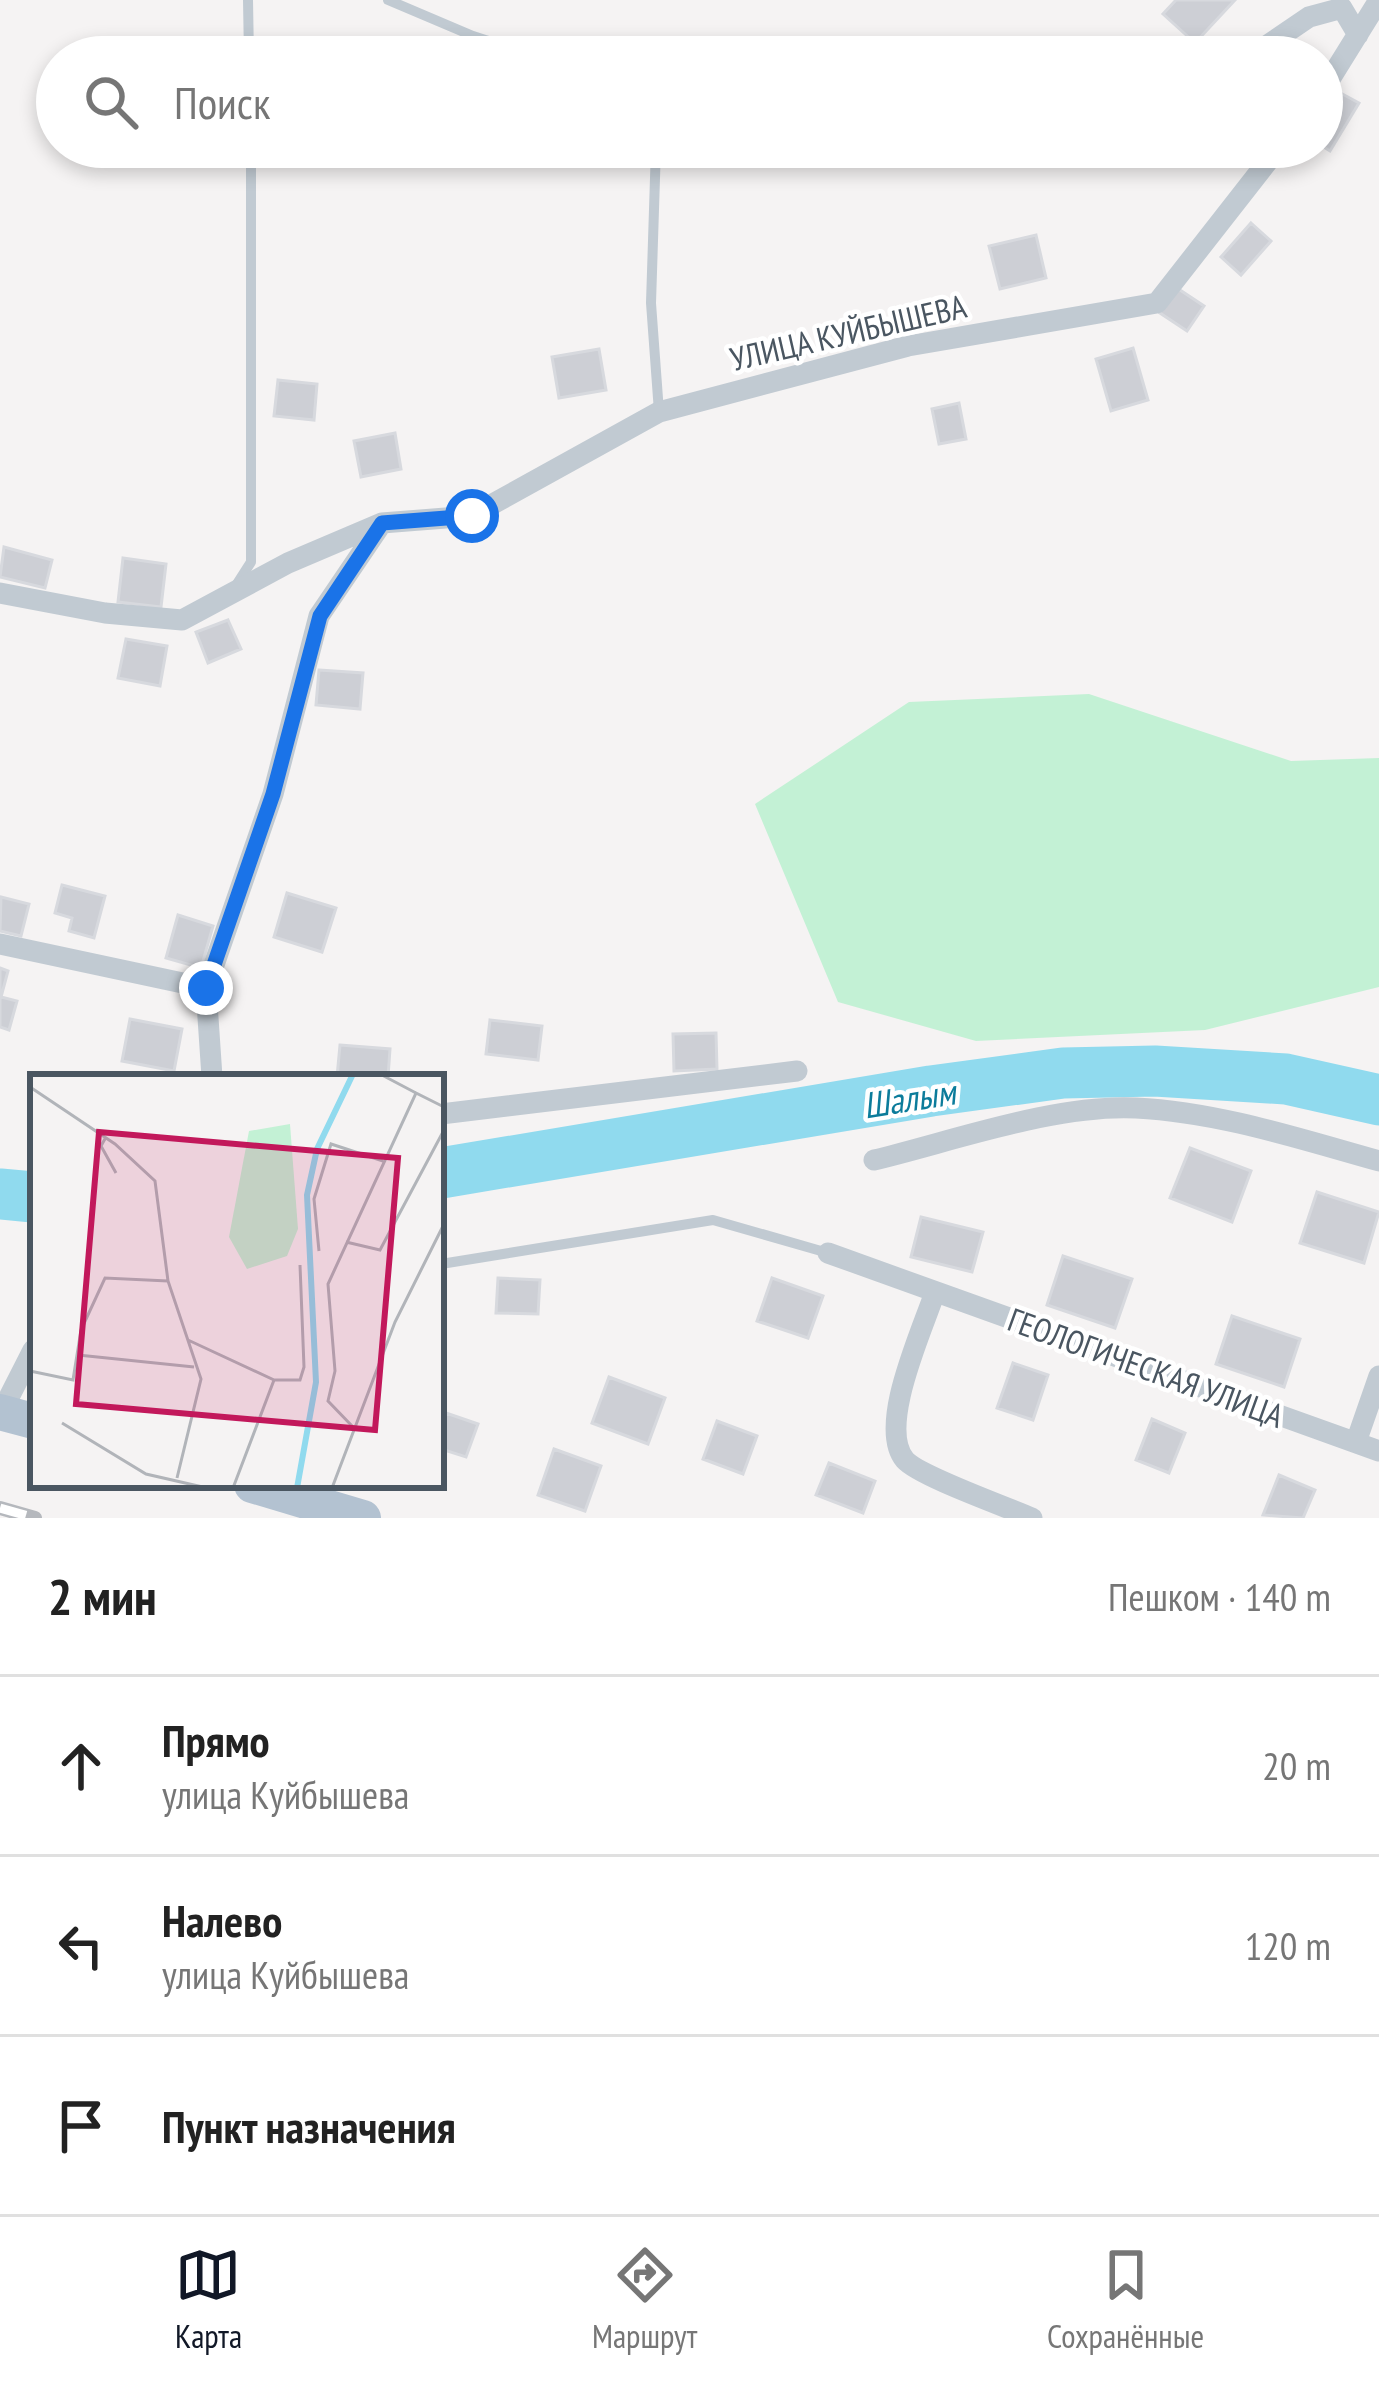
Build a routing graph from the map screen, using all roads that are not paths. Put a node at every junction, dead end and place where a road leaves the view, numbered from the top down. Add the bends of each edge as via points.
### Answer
1 (248, 0) edge
2 (388, 0) edge
3 (1379, 0) edge
4 (1358, 35) junction
5 (249, 36) edge
6 (473, 36) edge
7 (1281, 36) edge
8 (1343, 59) edge
9 (251, 168) edge
10 (655, 168) edge
11 (1262, 168) edge
12 (659, 412) junction
13 (382, 523) junction
14 (0, 593) edge
15 (230, 595) junction
16 (0, 944) edge
17 (206, 988) junction
18 (797, 1072) dead end
19 (212, 1074) edge
20 (444, 1114) edge
21 (874, 1160) dead end
22 (1379, 1161) edge
23 (828, 1253) joint
24 (444, 1264) edge
25 (935, 1292) junction
26 (30, 1356) edge
27 (1379, 1376) edge
28 (1, 1413) edge
29 (1356, 1442) junction
30 (1379, 1451) edge
31 (262, 1488) edge
32 (363, 1518) edge
33 (1032, 1518) edge

1 - 5 lane
2 - 6 lane
3 - 4 street
4 - 7 street via 1342,8
4 - 8 street
9 - 15 lane via 250,562
10 - 12 lane via 651,303
11 - 12 street, УЛИЦА КУЙБЫШЕВА via 1156,303 908,346
12 - 13 street, УЛИЦА КУЙБЫШЕВА via 472,516
13 - 15 street, УЛИЦА КУЙБЫШЕВА
13 - 17 street via 320,616 273,794
14 - 15 street, УЛИЦА КУЙБЫШЕВА via 182,620
16 - 17 street
17 - 19 street
18 - 20 street
21 - 22 street via 1075,1112 1135,1108 1231,1121
23 - 24 lane via 713,1220
23 - 25 street, ГЕОЛОГИЧЕСКАЯ УЛИЦА
25 - 29 street, ГЕОЛОГИЧЕСКАЯ УЛИЦА
25 - 33 street via 893,1441 908,1464
26 - 28 street
27 - 29 street
29 - 30 street, ГЕОЛОГИЧЕСКАЯ УЛИЦА
31 - 32 main road

